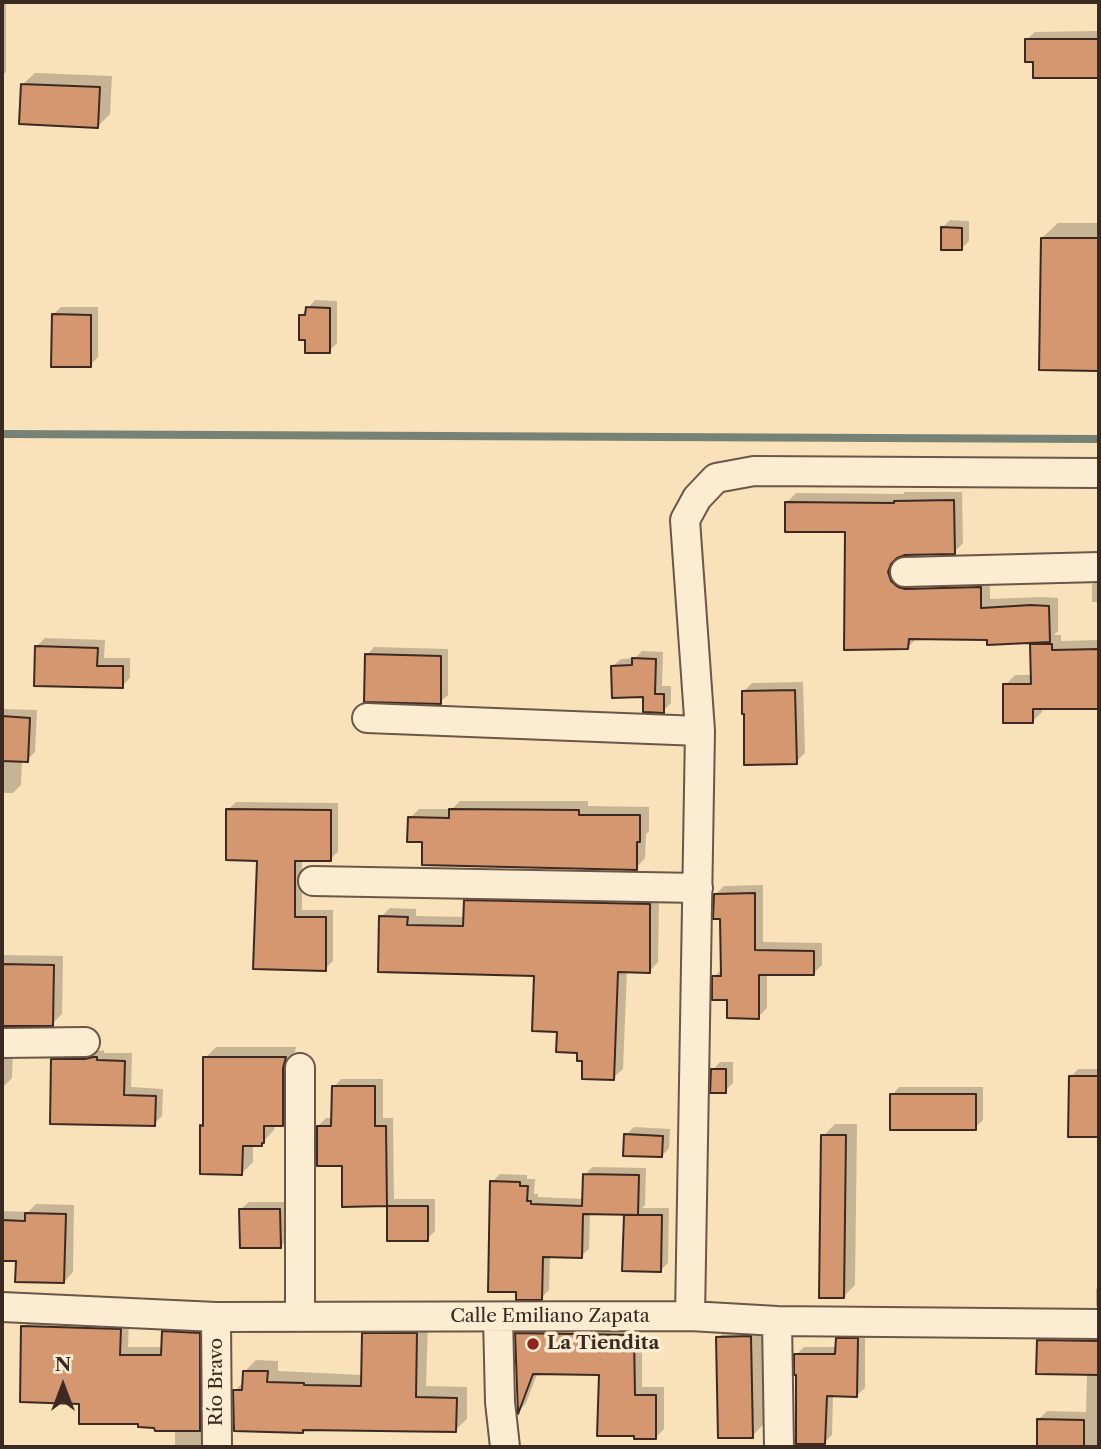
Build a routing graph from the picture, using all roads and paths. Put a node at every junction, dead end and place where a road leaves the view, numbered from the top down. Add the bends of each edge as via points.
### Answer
1 (1099, 473) edge
2 (1099, 567) edge
3 (905, 572) dead end
4 (367, 718) dead end
5 (700, 731) junction
6 (313, 881) dead end
7 (698, 888) junction
8 (85, 1042) dead end
9 (2, 1043) edge
10 (300, 1068) dead end
11 (2, 1307) edge
12 (300, 1316) junction
13 (690, 1316) junction
14 (216, 1317) junction
15 (499, 1317) junction
16 (777, 1321) junction
17 (1099, 1324) edge
18 (217, 1447) edge
19 (505, 1447) edge
20 (779, 1447) edge

1 - 5 street via 754,471 716,478 685,520
2 - 3 street
4 - 5 street
5 - 7 street
6 - 7 street
7 - 13 street
8 - 9 street
10 - 12 street
11 - 14 street, Calle Emiliano Zapata
12 - 14 street, Calle Emiliano Zapata
12 - 15 street, Calle Emiliano Zapata
13 - 15 street, Calle Emiliano Zapata
13 - 16 street, Calle Emiliano Zapata
14 - 18 street, Río Bravo
15 - 19 street
16 - 17 street, Calle Emiliano Zapata
16 - 20 street

